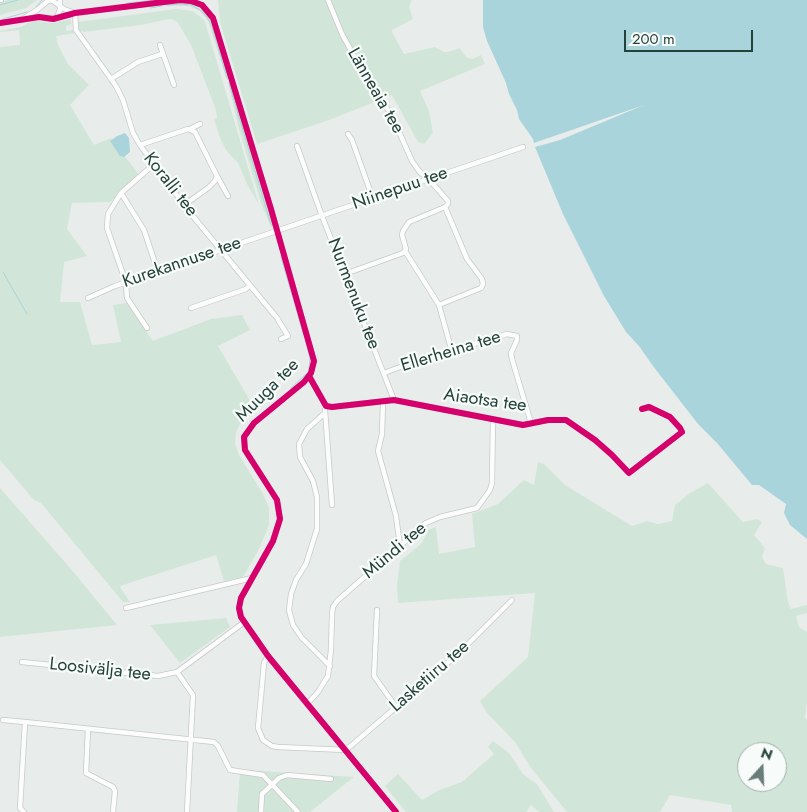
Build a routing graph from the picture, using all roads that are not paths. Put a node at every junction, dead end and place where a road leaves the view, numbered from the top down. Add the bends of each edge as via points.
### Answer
1 (49, 0) edge
2 (60, 0) edge
3 (328, 0) edge
4 (159, 1) edge
5 (42, 6) junction
6 (59, 6) junction
7 (75, 13) junction
8 (57, 17) junction
9 (45, 18) junction
10 (20, 20) junction
11 (0, 24) edge
12 (160, 45) dead end
13 (162, 54) junction
14 (111, 78) junction
15 (174, 85) dead end
16 (200, 124) dead end
17 (190, 129) junction
18 (348, 134) dead end
19 (140, 145) junction
20 (297, 146) dead end
21 (522, 147) dead end
22 (153, 166) junction
23 (217, 176) junction
24 (427, 179) junction
25 (121, 193) junction
26 (228, 196) dead end
27 (373, 199) junction
28 (184, 205) junction
29 (445, 207) junction
30 (322, 216) junction
31 (278, 230) junction
32 (221, 250) junction
33 (405, 251) junction
34 (158, 272) junction
35 (345, 274) junction
36 (126, 283) junction
37 (250, 285) junction
38 (88, 298) dead end
39 (439, 305) junction
40 (191, 308) dead end
41 (147, 328) dead end
42 (281, 339) dead end
43 (452, 352) junction
44 (384, 374) junction
45 (309, 376) junction
46 (394, 400) junction
47 (383, 402) junction
48 (326, 406) junction
49 (642, 408) dead end
50 (325, 413) junction
51 (493, 419) junction
52 (531, 423) junction
53 (332, 504) dead end
54 (400, 546) junction
55 (252, 578) junction
56 (512, 600) dead end
57 (126, 608) dead end
58 (377, 610) dead end
59 (243, 622) junction
60 (268, 656) junction
61 (22, 662) dead end
62 (330, 666) junction
63 (177, 672) junction
64 (307, 704) junction
65 (396, 707) junction
66 (4, 720) dead end
67 (24, 722) junction
68 (88, 729) junction
69 (191, 740) junction
70 (346, 750) junction
71 (331, 779) dead end
72 (273, 784) junction
73 (24, 812) edge
74 (114, 812) edge
75 (187, 812) edge
76 (261, 812) edge
77 (298, 812) edge
78 (396, 812) edge

1 - 5 street
1 - 6 street
2 - 6 street
3 - 24 street, Länneaia tee via 353,55 392,116 412,161
4 - 7 street, Muuga tee
4 - 31 street, Muuga tee via 191,1 206,8 213,18
5 - 9 street
5 - 10 street
6 - 7 street
6 - 8 street
7 - 8 street, Muuga tee
7 - 14 street, Koralli tee via 76,30
8 - 9 street
9 - 10 street
10 - 11 street
12 - 13 street
13 - 14 street via 138,62
13 - 15 street
14 - 19 street, Koralli tee
16 - 17 street
17 - 19 street
17 - 23 street via 195,132
18 - 27 street
19 - 22 street, Koralli tee
20 - 30 street, Nurmenuku tee
21 - 24 street, Niinepuu tee
22 - 25 street
22 - 28 street, Koralli tee
23 - 26 street
23 - 28 street via 208,188
24 - 27 street, Niinepuu tee
24 - 29 street, Länneaia tee via 448,202
25 - 34 street via 144,230
25 - 36 street via 108,214 107,228
27 - 30 street, Niinepuu tee
28 - 32 street, Koralli tee
29 - 33 street via 409,222 402,235
29 - 39 street via 467,259 483,284
30 - 31 street, Niinepuu tee
30 - 35 street, Nurmenuku tee
31 - 32 street, Kurekannuse tee
31 - 45 street, Muuga tee via 314,356
32 - 34 street, Kurekannuse tee
32 - 37 street, Koralli tee
33 - 35 street
33 - 39 street
34 - 36 street, Kurekannuse tee
35 - 44 street, Nurmenuku tee
36 - 38 street, Kurekannuse tee
36 - 41 street via 129,302
37 - 40 street via 246,290
37 - 42 street, Koralli tee via 288,336
39 - 43 street
43 - 44 street, Ellerheina tee
43 - 52 street, Ellerheina tee via 508,334 517,336 511,353
44 - 46 street, Nurmenuku tee
45 - 48 street
45 - 55 street, Muuga tee via 254,422 244,437 245,450 277,500 280,512 277,533
46 - 47 street, Aiaotsa tee
46 - 51 street, Aiaotsa tee
47 - 48 street, Aiaotsa tee
47 - 54 street via 378,451 396,516
48 - 50 street
49 - 52 street, Aiaotsa tee via 649,407 670,417 682,432 629,473 595,440 566,420
50 - 53 street
50 - 62 street via 307,429 299,444 300,458 313,481 317,497 317,529 306,564 291,594 289,610 302,638
51 - 52 street, Aiaotsa tee via 523,425
51 - 54 street, Mündi tee via 492,483 480,505 433,519
54 - 62 street, Mündi tee via 334,604
55 - 57 street
55 - 59 street, Muuga tee via 239,604
56 - 65 street, Lasketiiru tee via 458,654
58 - 65 street via 374,676
59 - 60 street
59 - 63 street
60 - 64 street
60 - 70 street via 264,663 258,728 263,740 278,747
61 - 63 street, Loosivälja tee via 152,677
62 - 64 street, Mündi tee via 324,684
63 - 69 street via 193,694
64 - 70 street
65 - 70 street, Lasketiiru tee
66 - 67 street
67 - 68 street
67 - 73 street via 20,808
68 - 69 street
68 - 74 street via 86,774 113,787
69 - 72 street via 214,742 230,770 260,773
69 - 75 street
70 - 78 street
71 - 72 street via 287,775
72 - 76 street via 262,794
72 - 77 street

